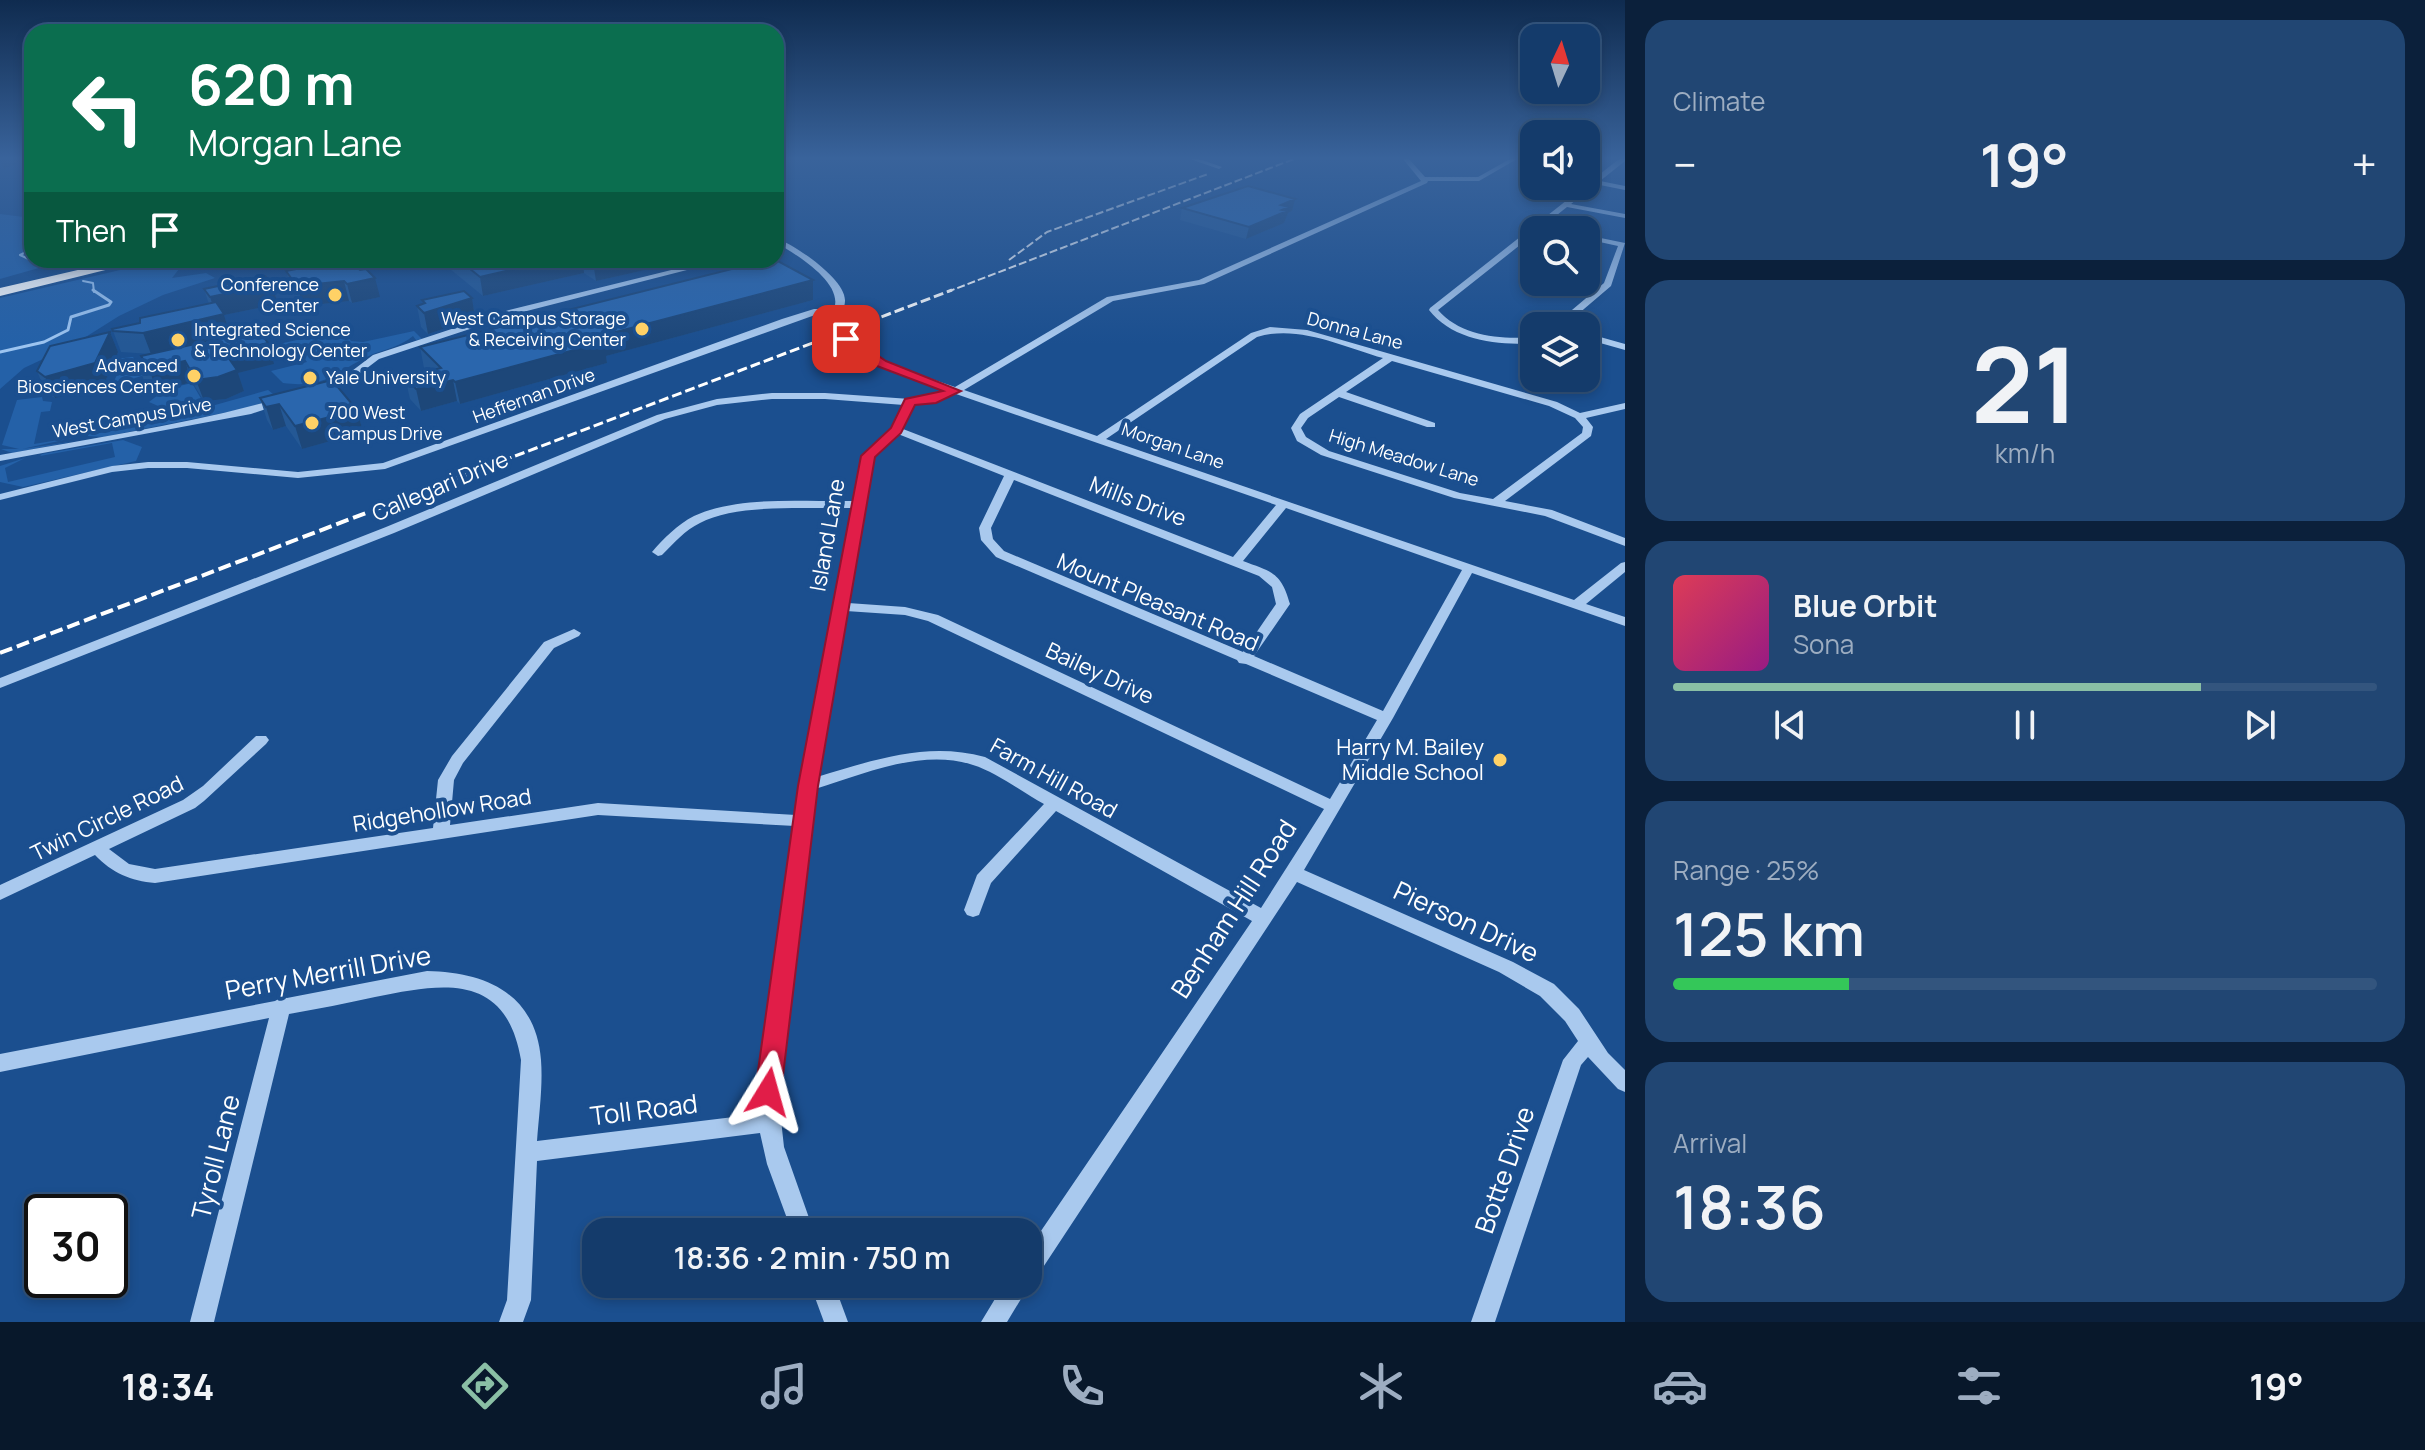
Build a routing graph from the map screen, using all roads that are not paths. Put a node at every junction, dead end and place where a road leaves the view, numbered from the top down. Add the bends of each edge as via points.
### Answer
1 (1338, 221) edge
2 (1520, 240) edge
3 (1600, 240) edge
4 (784, 244) edge
5 (1623, 245) edge
6 (71, 268) edge
7 (104, 268) edge
8 (690, 268) edge
9 (0, 284) edge
10 (0, 292) edge
11 (836, 312) junction
12 (1575, 312) edge
13 (1520, 340) edge
14 (1600, 340) edge
15 (1625, 347) edge
16 (1391, 357) junction
17 (302, 391) edge
18 (955, 391) junction
19 (1338, 393) junction
20 (288, 396) edge
21 (910, 402) junction
22 (1625, 406) edge
23 (1579, 416) junction
24 (1431, 425) dead end
25 (897, 430) junction
26 (1099, 439) junction
27 (0, 458) edge
28 (1010, 475) junction
29 (0, 497) edge
30 (1284, 503) junction
31 (859, 504) junction
32 (1494, 504) junction
33 (1625, 542) edge
34 (658, 552) dead end
35 (1237, 560) junction
36 (1625, 566) edge
37 (1469, 568) junction
38 (1576, 605) junction
39 (841, 607) junction
40 (1625, 622) edge
41 (574, 633) dead end
42 (1244, 660) junction
43 (0, 683) edge
44 (1386, 718) junction
45 (261, 740) dead end
46 (808, 786) junction
47 (1054, 803) junction
48 (1333, 807) junction
49 (804, 821) junction
50 (441, 833) junction
51 (98, 847) junction
52 (1294, 873) junction
53 (0, 893) edge
54 (973, 910) dead end
55 (1263, 918) junction
56 (282, 1005) junction
57 (1590, 1041) junction
58 (0, 1063) edge
59 (1625, 1083) edge
60 (767, 1123) junction
61 (527, 1152) junction
62 (798, 1218) edge
63 (1042, 1249) edge
64 (827, 1298) edge
65 (1009, 1298) edge
66 (202, 1322) edge
67 (511, 1322) edge
68 (836, 1322) edge
69 (993, 1322) edge
70 (1483, 1322) edge

1 - 18 street via 1201,282 1110,299
2 - 13 street via 1433,310 1443,322 1462,330
3 - 5 street
4 - 11 street, Morgan Lane via 803,255 841,296
5 - 12 street via 1608,284
6 - 9 highway
7 - 10 highway
8 - 17 street via 520,310 376,357 347,379
11 - 18 street, Morgan Lane via 832,326 866,354
11 - 29 street, Heffernan Drive via 785,321 385,466 298,475 148,465
14 - 15 street
16 - 19 street, High Meadow Lane
16 - 23 street, Donna Lane
16 - 26 street, Donna Lane via 1304,332 1260,332
18 - 21 street
18 - 26 street, Morgan Lane
19 - 24 street
19 - 32 street, High Meadow Lane via 1298,424 1298,433 1308,444
20 - 27 street, West Campus Drive via 230,416
21 - 25 street, Island Lane
21 - 43 street, Callegari Drive via 772,396 717,402 661,417
22 - 23 street
23 - 32 street via 1587,434
25 - 28 street, Mills Drive
25 - 31 street, Island Lane via 868,456
26 - 30 street, Morgan Lane
28 - 35 street, Mills Drive
28 - 42 street, Mount Pleasant Road via 985,528 987,540 1000,554
30 - 35 street
30 - 37 street, Morgan Lane
31 - 34 street via 703,517
31 - 39 street, Island Lane
32 - 33 street, High Meadow Lane via 1557,516
35 - 42 street, Mills Drive via 1272,579 1283,598 1281,610
36 - 38 street
37 - 38 street, Morgan Lane
37 - 44 street, Benham Hill Road
38 - 40 street, Morgan Lane
39 - 46 street, Island Lane
39 - 48 street, Bailey Drive via 925,615
41 - 50 street via 549,645 457,760 446,780
42 - 44 street, Mount Pleasant Road
44 - 48 street, Benham Hill Road
45 - 51 street, Twin Circle Road via 203,795
46 - 47 street, Farm Hill Road via 920,755 960,755
46 - 49 street, Island Lane
47 - 54 street via 983,880
47 - 55 street, Farm Hill Road
48 - 52 street, Benham Hill Road
49 - 50 street, Ridgehollow Road via 598,809
49 - 60 street, Island Lane
50 - 51 street, Ridgehollow Road via 155,876 117,867
51 - 53 street, Twin Circle Road
52 - 55 street, Benham Hill Road
52 - 57 street, Pierson Drive via 1527,977 1561,1002
55 - 63 street, Benham Hill Road
56 - 58 street, Perry Merrill Drive
56 - 61 street, Perry Merrill Drive via 427,979 461,980 501,996 519,1015 529,1043
56 - 66 street, Tyroll Lane
57 - 59 street, Pierson Drive
57 - 70 street, Botte Drive via 1573,1060
60 - 61 street, Toll Road
60 - 62 street, Island Lane
61 - 67 street, Perry Merrill Drive via 519,1300
64 - 68 street
65 - 69 street

